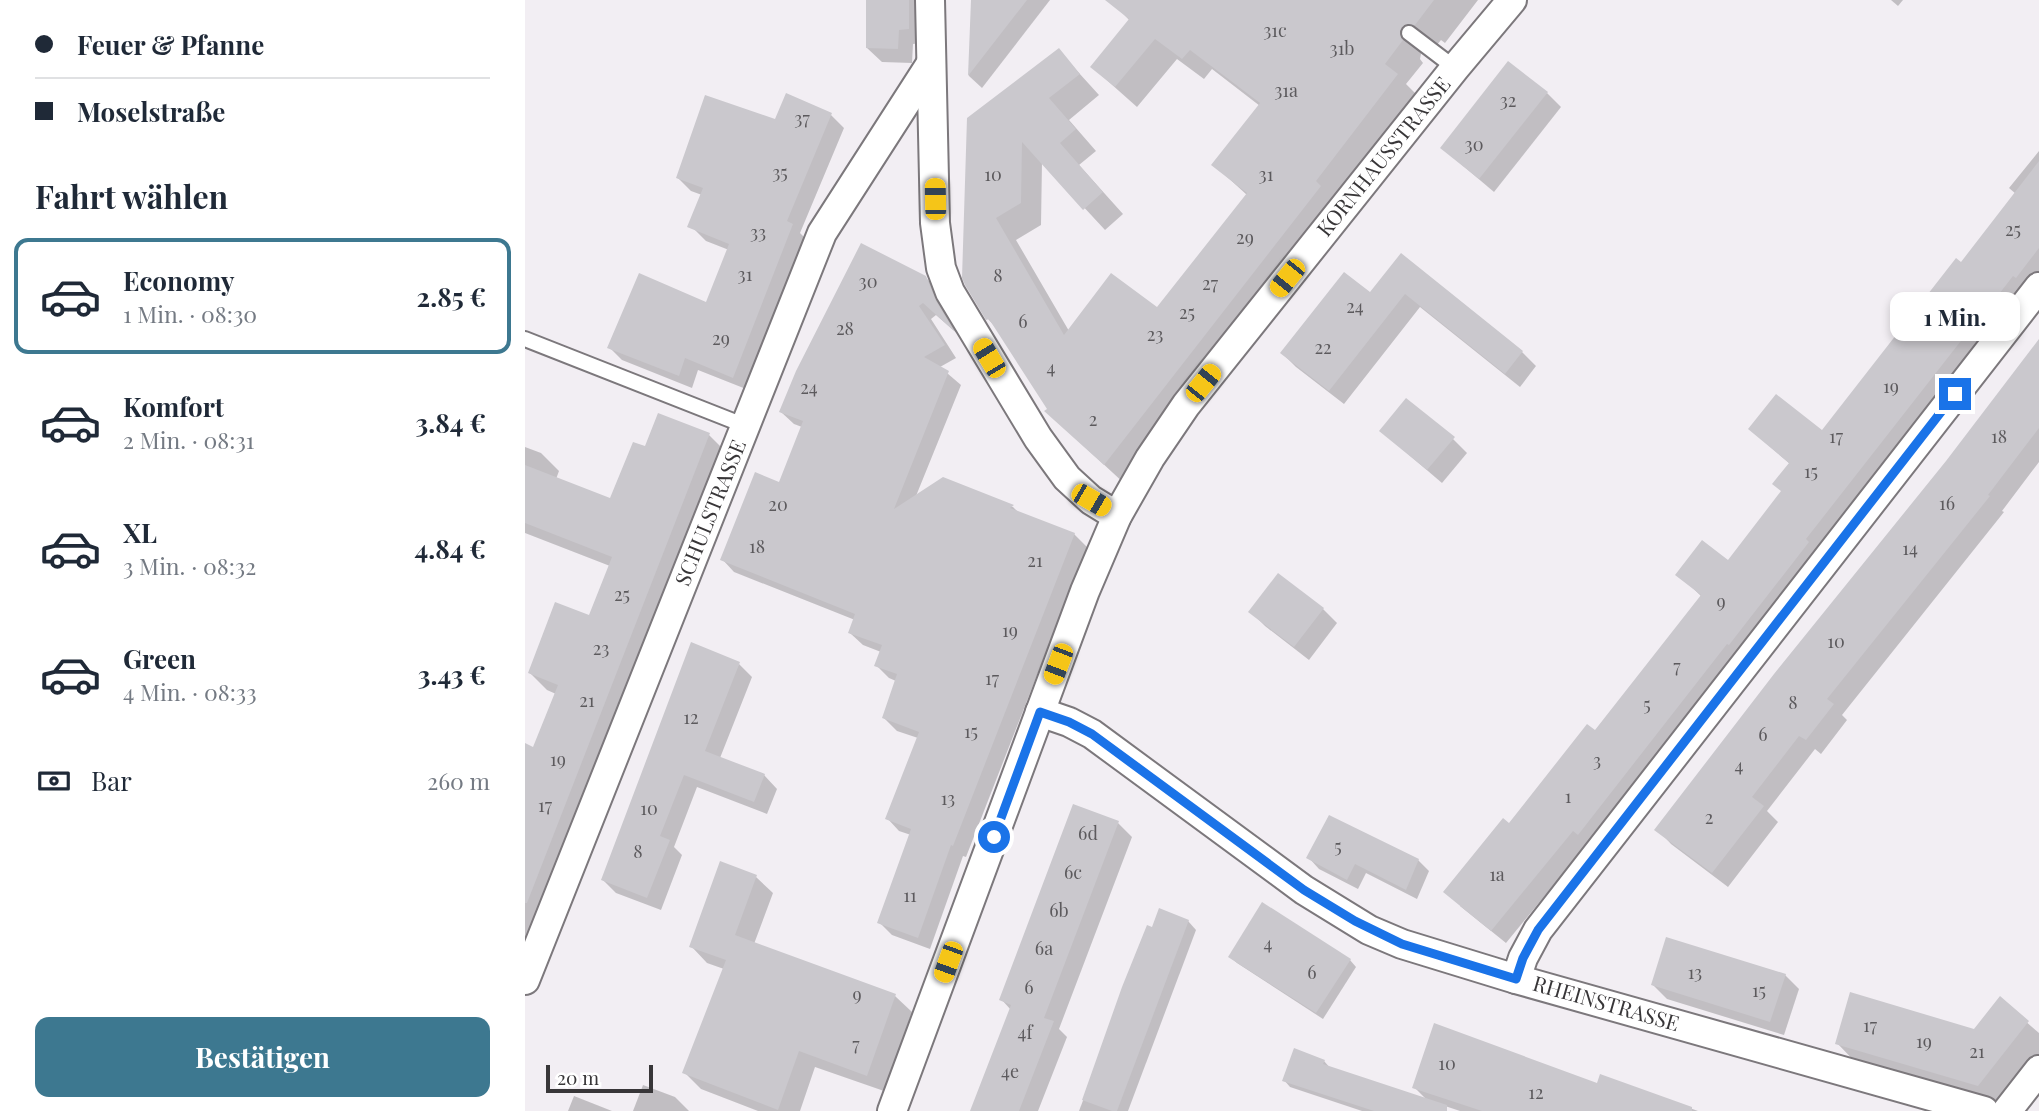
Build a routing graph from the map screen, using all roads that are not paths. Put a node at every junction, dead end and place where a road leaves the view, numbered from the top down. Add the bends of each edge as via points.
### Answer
1 (930, 0) edge
2 (1512, 0) edge
3 (1409, 33) dead end
4 (930, 65) junction
5 (1455, 68) junction
6 (2039, 287) edge
7 (525, 339) edge
8 (745, 426) junction
9 (1118, 516) junction
10 (1040, 712) junction
11 (1516, 979) junction
12 (525, 980) edge
13 (2039, 1070) edge
14 (892, 1111) edge
15 (1984, 1111) edge
16 (2007, 1111) edge

1 - 4 street
2 - 5 street, KORNHAUSSTRASSE
3 - 5 lane
4 - 8 street, SCHULSTRASSE via 822,233
4 - 9 street via 937,246 950,292 1067,478
5 - 9 street, KORNHAUSSTRASSE via 1186,405
6 - 11 street via 1538,930
7 - 8 lane
8 - 12 street, SCHULSTRASSE
9 - 10 street, KORNHAUSSTRASSE
10 - 11 street, RHEINSTRASSE via 1092,734 1304,890 1369,930
10 - 14 street, KORNHAUSSTRASSE
11 - 15 street, RHEINSTRASSE
13 - 16 street

